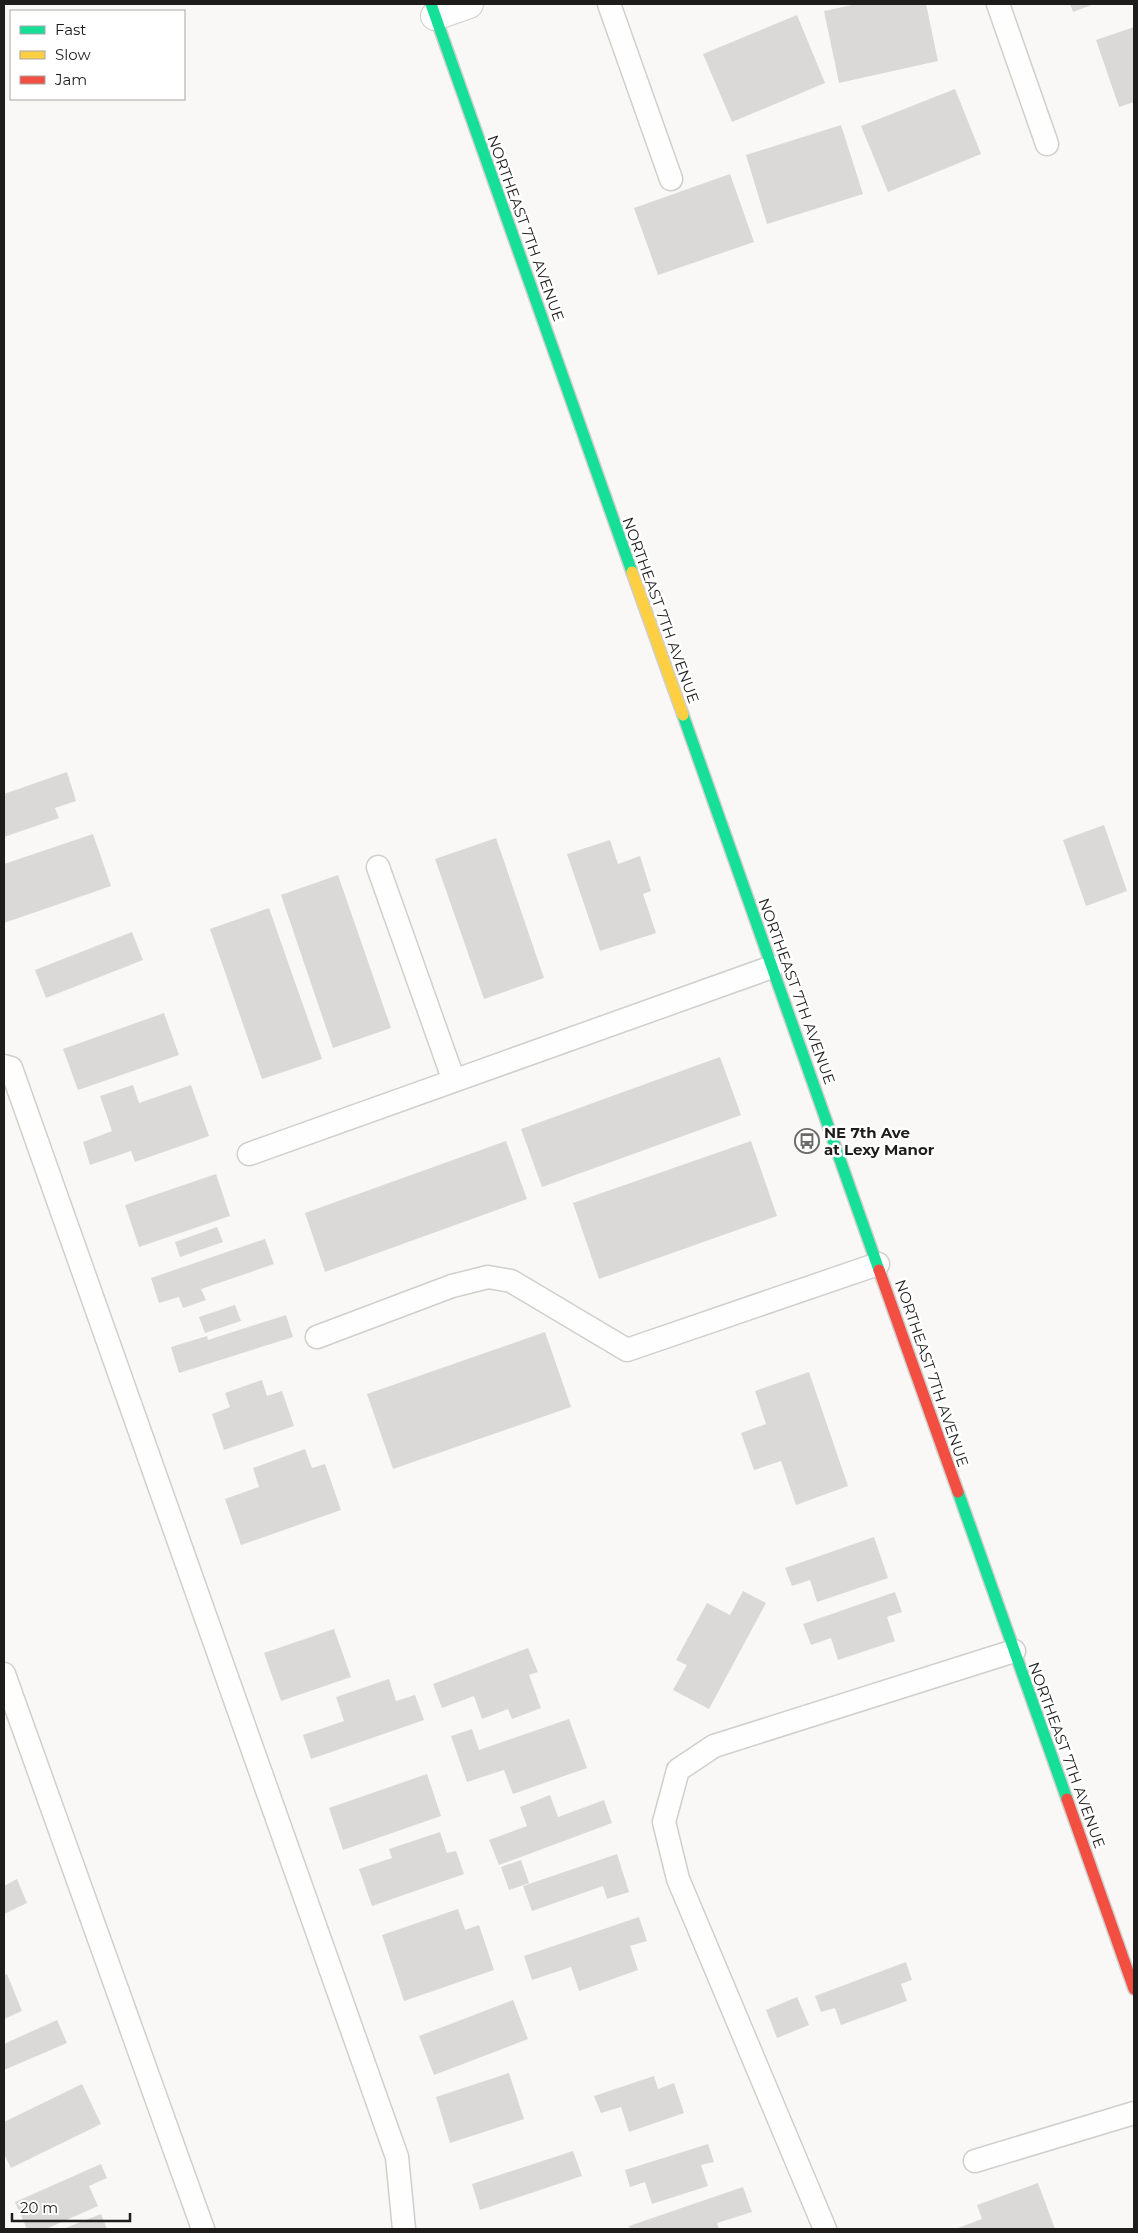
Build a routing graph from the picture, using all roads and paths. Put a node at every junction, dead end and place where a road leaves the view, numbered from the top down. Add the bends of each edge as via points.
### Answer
1 (469, 4) edge
2 (609, 4) edge
3 (998, 4) edge
4 (433, 10) edge
5 (1048, 144) dead end
6 (670, 179) dead end
7 (378, 867) dead end
8 (772, 967) junction
9 (6, 1061) edge
10 (454, 1081) junction
11 (249, 1154) dead end
12 (878, 1264) junction
13 (317, 1337) dead end
14 (1014, 1651) junction
15 (4, 1674) edge
16 (1134, 1989) edge
17 (1134, 2112) edge
18 (975, 2161) dead end
19 (203, 2229) edge
20 (404, 2229) edge
21 (825, 2229) edge

1 - 4 street
2 - 6 lane
3 - 5 lane
4 - 8 street, NORTHEAST 7TH AVENUE
7 - 10 lane
8 - 10 lane
8 - 12 street, NORTHEAST 7TH AVENUE
9 - 20 lane via 398,2157
10 - 11 lane
12 - 13 lane via 627,1350 511,1281 488,1277 452,1286
12 - 14 street, NORTHEAST 7TH AVENUE
14 - 16 street, NORTHEAST 7TH AVENUE
14 - 21 lane via 714,1746 678,1770 664,1822 678,1879
15 - 19 lane
17 - 18 lane

